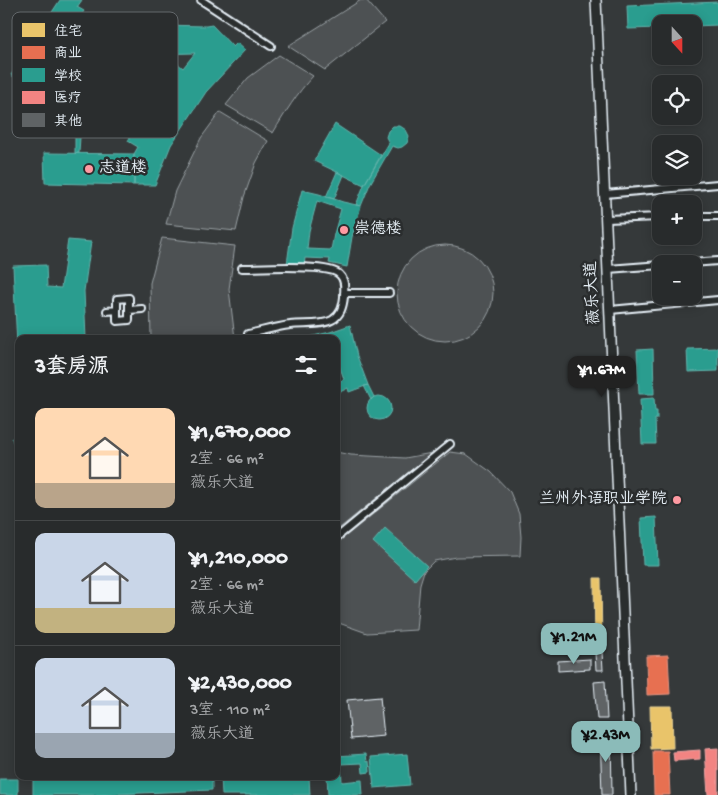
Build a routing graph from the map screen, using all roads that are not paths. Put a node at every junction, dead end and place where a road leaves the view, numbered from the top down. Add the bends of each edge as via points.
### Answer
1 (201, 0) edge
2 (596, 0) edge
3 (271, 46) dead end
4 (718, 184) edge
5 (604, 194) junction
6 (702, 216) edge
7 (718, 216) edge
8 (652, 217) edge
9 (606, 219) junction
10 (718, 261) edge
11 (702, 262) edge
12 (652, 266) edge
13 (242, 268) dead end
14 (608, 269) junction
15 (344, 293) junction
16 (389, 293) dead end
17 (718, 300) edge
18 (142, 309) dead end
19 (107, 310) dead end
20 (117, 310) junction
21 (129, 310) junction
22 (610, 310) junction
23 (248, 334) dead end
24 (450, 444) dead end
25 (340, 535) edge
26 (631, 795) edge

1 - 3 street
2 - 5 main road, 薇乐大道
4 - 5 street
5 - 9 main road, 薇乐大道
6 - 7 street
8 - 9 street
9 - 14 main road, 薇乐大道
10 - 11 street
12 - 14 street
13 - 15 street via 286,266 335,271 344,282
14 - 22 main road, 薇乐大道
15 - 16 street
15 - 23 street via 341,311 331,320
17 - 22 street
18 - 21 street
19 - 20 street
20 - 21 street via 117,321 129,320
20 - 21 street via 117,299 129,298
22 - 26 main road, 薇乐大道
24 - 25 street

